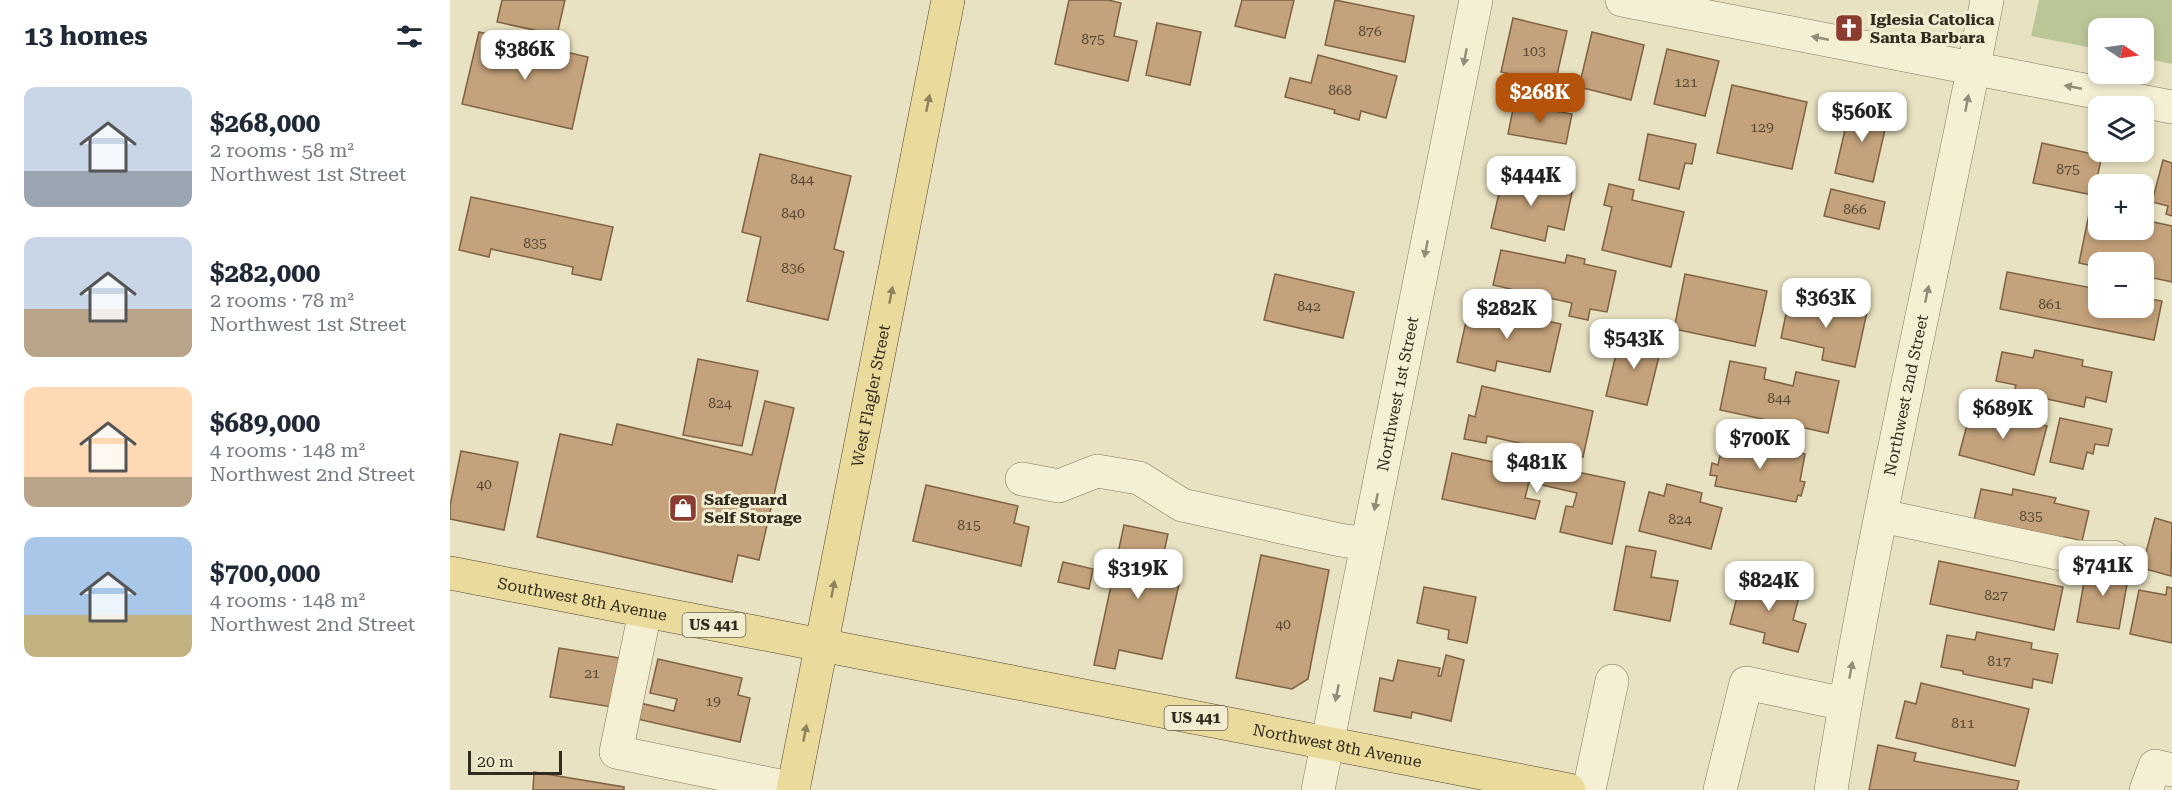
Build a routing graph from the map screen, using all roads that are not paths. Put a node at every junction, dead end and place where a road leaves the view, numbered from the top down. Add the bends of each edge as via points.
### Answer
1 (948, 0) edge
2 (1476, 0) edge
3 (1622, 0) edge
4 (1987, 0) edge
5 (1973, 68) junction
6 (2172, 107) edge
7 (1022, 479) dead end
8 (1882, 516) junction
9 (1367, 544) junction
10 (2113, 557) dead end
11 (450, 573) edge
12 (645, 612) junction
13 (822, 647) junction
14 (1612, 681) dead end
15 (1845, 704) junction
16 (1327, 743) junction
17 (2172, 770) edge
18 (794, 790) edge
19 (1318, 790) edge
20 (1569, 790) edge
21 (1589, 790) edge
22 (1720, 790) edge
23 (1831, 790) edge
24 (2146, 790) edge

13 -> 1 main road, West Flagler Street
2 -> 9 street, Northwest 1st Street
5 -> 3 street
4 - 5 street, Northwest 2nd Street
6 -> 5 street
8 -> 5 street, Northwest 2nd Street
7 - 9 street via 1059,486 1097,471 1139,478 1182,505
8 - 10 street via 2076,557
15 -> 8 street, Northwest 2nd Street
9 -> 16 street, Northwest 1st Street
11 - 12 main road, Southwest 8th Avenue / US 441
12 - 13 main road, Southwest 8th Avenue / US 441
12 - 18 street via 616,752
13 - 16 main road, Northwest 8th Avenue / US 441
18 -> 13 main road, West Flagler Street
14 - 21 street
15 - 22 street via 1746,682
15 - 23 street, Northwest 2nd Street
16 - 19 street, Northwest 1st Street
16 - 20 main road, Northwest 8th Avenue / US 441
17 - 24 street via 2155,766

